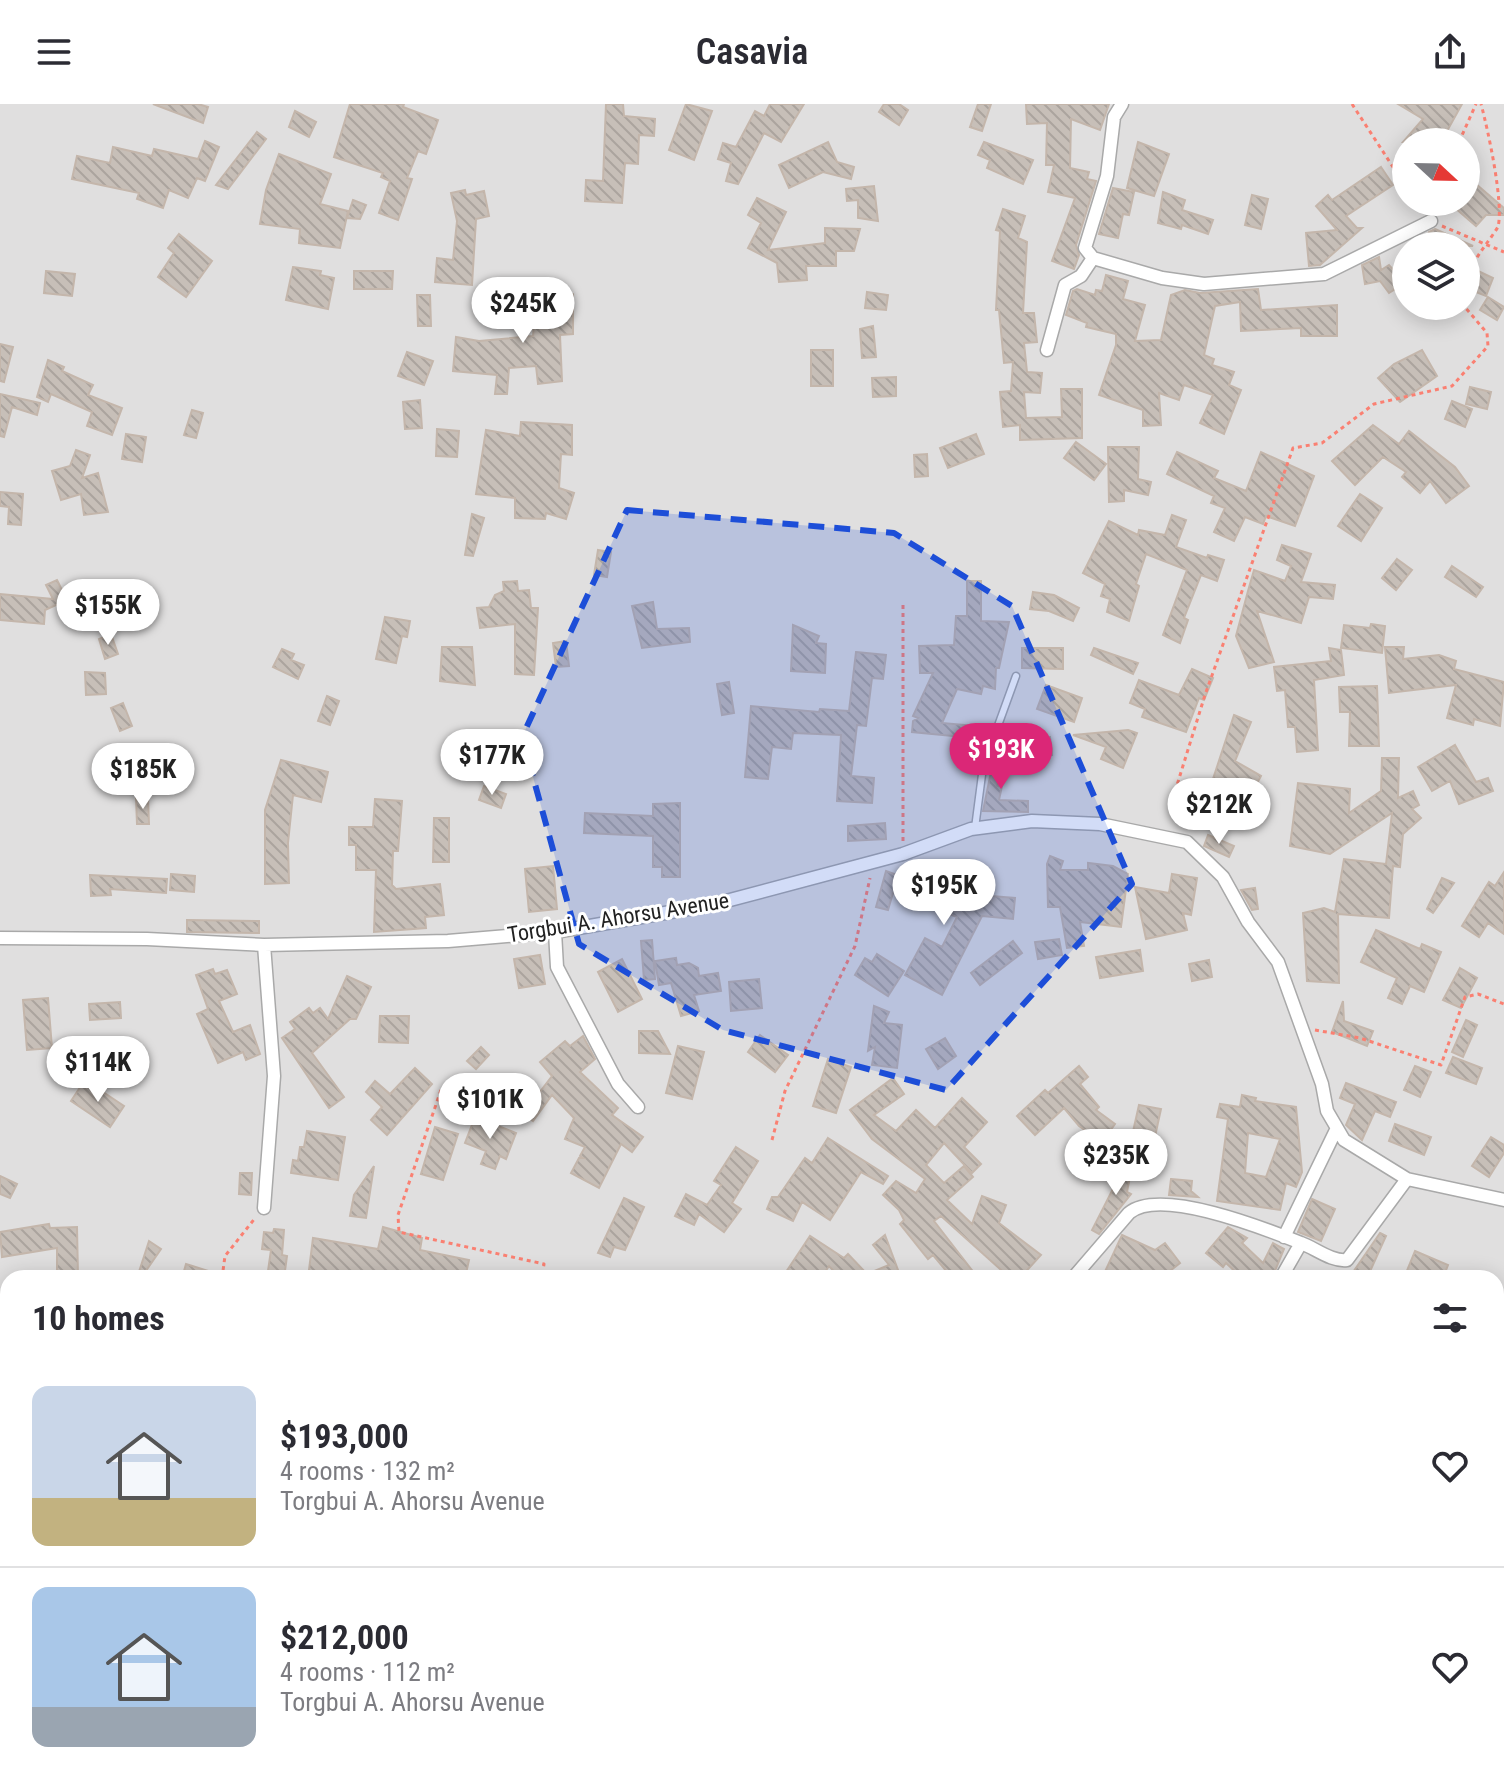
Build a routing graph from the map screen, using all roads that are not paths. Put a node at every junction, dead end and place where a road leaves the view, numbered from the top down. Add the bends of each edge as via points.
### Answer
1 (1122, 104) edge
2 (1431, 221) road end
3 (1093, 258) junction
4 (1047, 350) dead end
5 (1016, 676) dead end
6 (975, 828) junction
7 (555, 932) junction
8 (0, 938) edge
9 (264, 945) junction
10 (638, 1107) dead end
11 (1336, 1130) junction
12 (1407, 1179) junction
13 (1504, 1200) edge
14 (264, 1208) road end
15 (1284, 1237) junction
16 (1301, 1243) junction
17 (1080, 1270) edge
18 (1286, 1270) edge

1 - 3 street via 1112,125 1107,176 1085,248
2 - 3 street via 1324,274 1204,284
3 - 4 street via 1081,276 1065,285
5 - 6 lane via 983,767
6 - 7 street, Torgbui A. Ahorsu Avenue via 903,854 711,905
6 - 11 street, Torgbui A. Ahorsu Avenue via 1032,821 1100,824 1187,842 1223,877 1278,962
7 - 9 street, Torgbui A. Ahorsu Avenue via 448,941
7 - 10 street via 557,967 618,1084
8 - 9 street, Torgbui A. Ahorsu Avenue
9 - 14 street via 274,1076
11 - 12 street via 1372,1160
11 - 15 street
12 - 13 street
12 - 16 street via 1347,1260
15 - 16 street
15 - 17 street via 1187,1206 1141,1206
16 - 18 street

